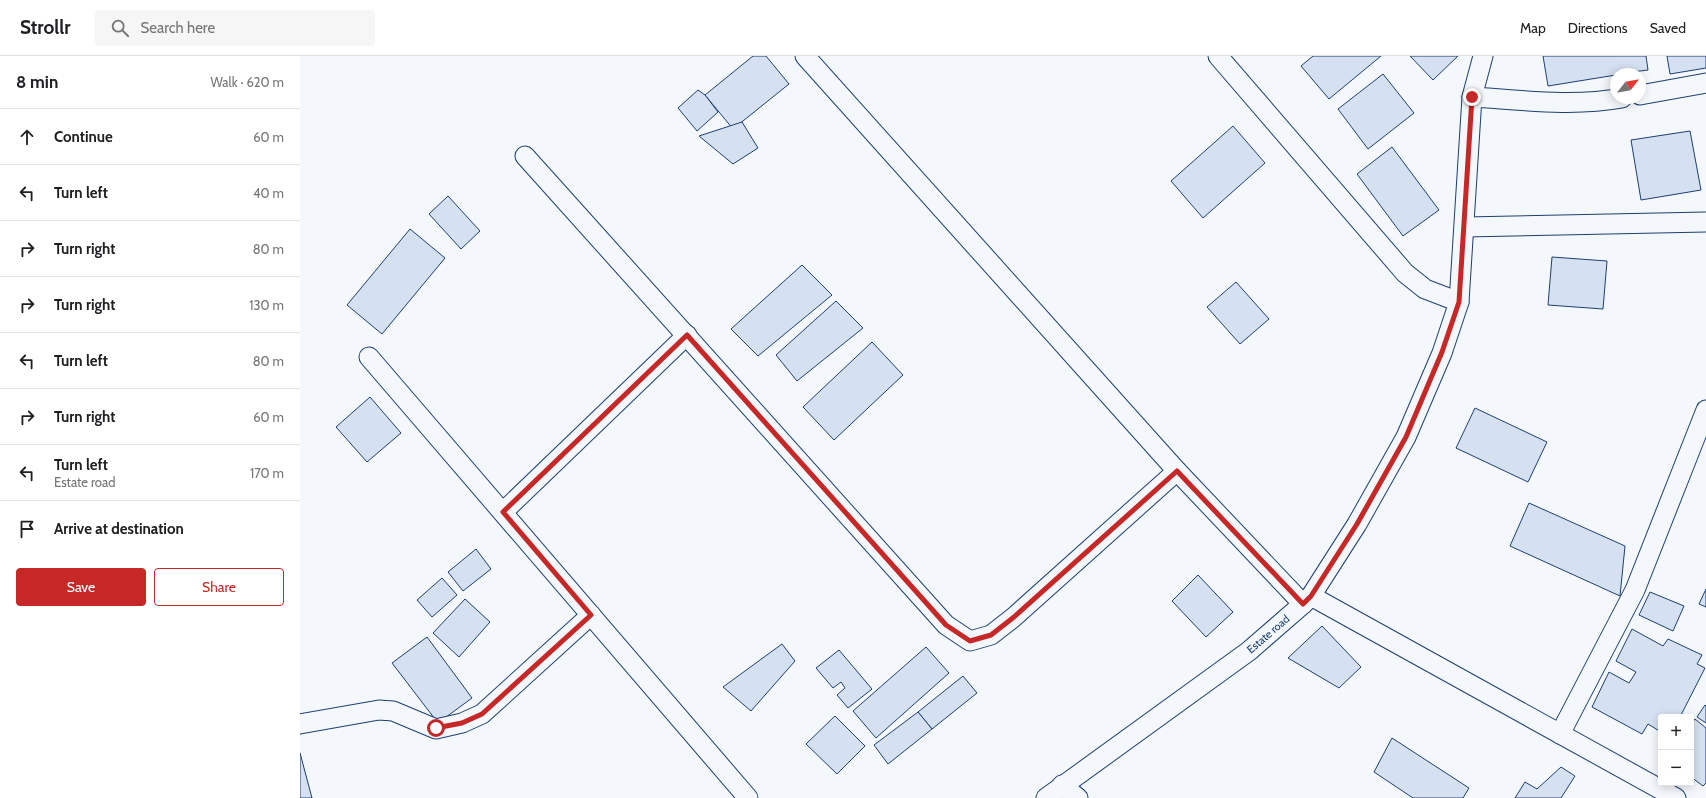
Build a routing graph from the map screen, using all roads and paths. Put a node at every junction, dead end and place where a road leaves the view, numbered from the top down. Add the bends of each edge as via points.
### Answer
1 (805, 56) edge
2 (1218, 56) edge
3 (1483, 56) edge
4 (1706, 83) edge
5 (1646, 94) edge
6 (1472, 97) junction
7 (1610, 100) edge
8 (526, 156) dead end
9 (1706, 222) edge
10 (1465, 227) junction
11 (1459, 302) junction
12 (687, 335) junction
13 (369, 357) dead end
14 (1706, 410) edge
15 (1177, 471) junction
16 (503, 512) junction
17 (1307, 600) junction
18 (591, 615) junction
19 (300, 724) edge
20 (1560, 734) junction
21 (1062, 785) junction
22 (748, 798) edge
23 (1046, 798) edge
24 (1078, 798) edge
25 (1676, 798) edge

1 - 15 street
2 - 11 street via 1405,273 1425,288
3 - 6 street, Estate road
4 - 5 street
6 - 7 street via 1548,102
6 - 10 street, Estate road
8 - 12 street
9 - 10 street
10 - 11 street, Estate road
11 - 17 street, Estate road via 1442,352 1406,437 1357,524
12 - 15 street via 946,625 970,641 991,635 1014,617
12 - 16 street
13 - 16 street
14 - 20 street via 1635,590
15 - 17 street
16 - 18 street
17 - 20 street
17 - 21 street, Estate road via 1250,650
18 - 19 street via 482,714 462,723 436,728 393,711 379,710
18 - 22 street
20 - 25 street
21 - 23 street, Estate road
21 - 24 street

